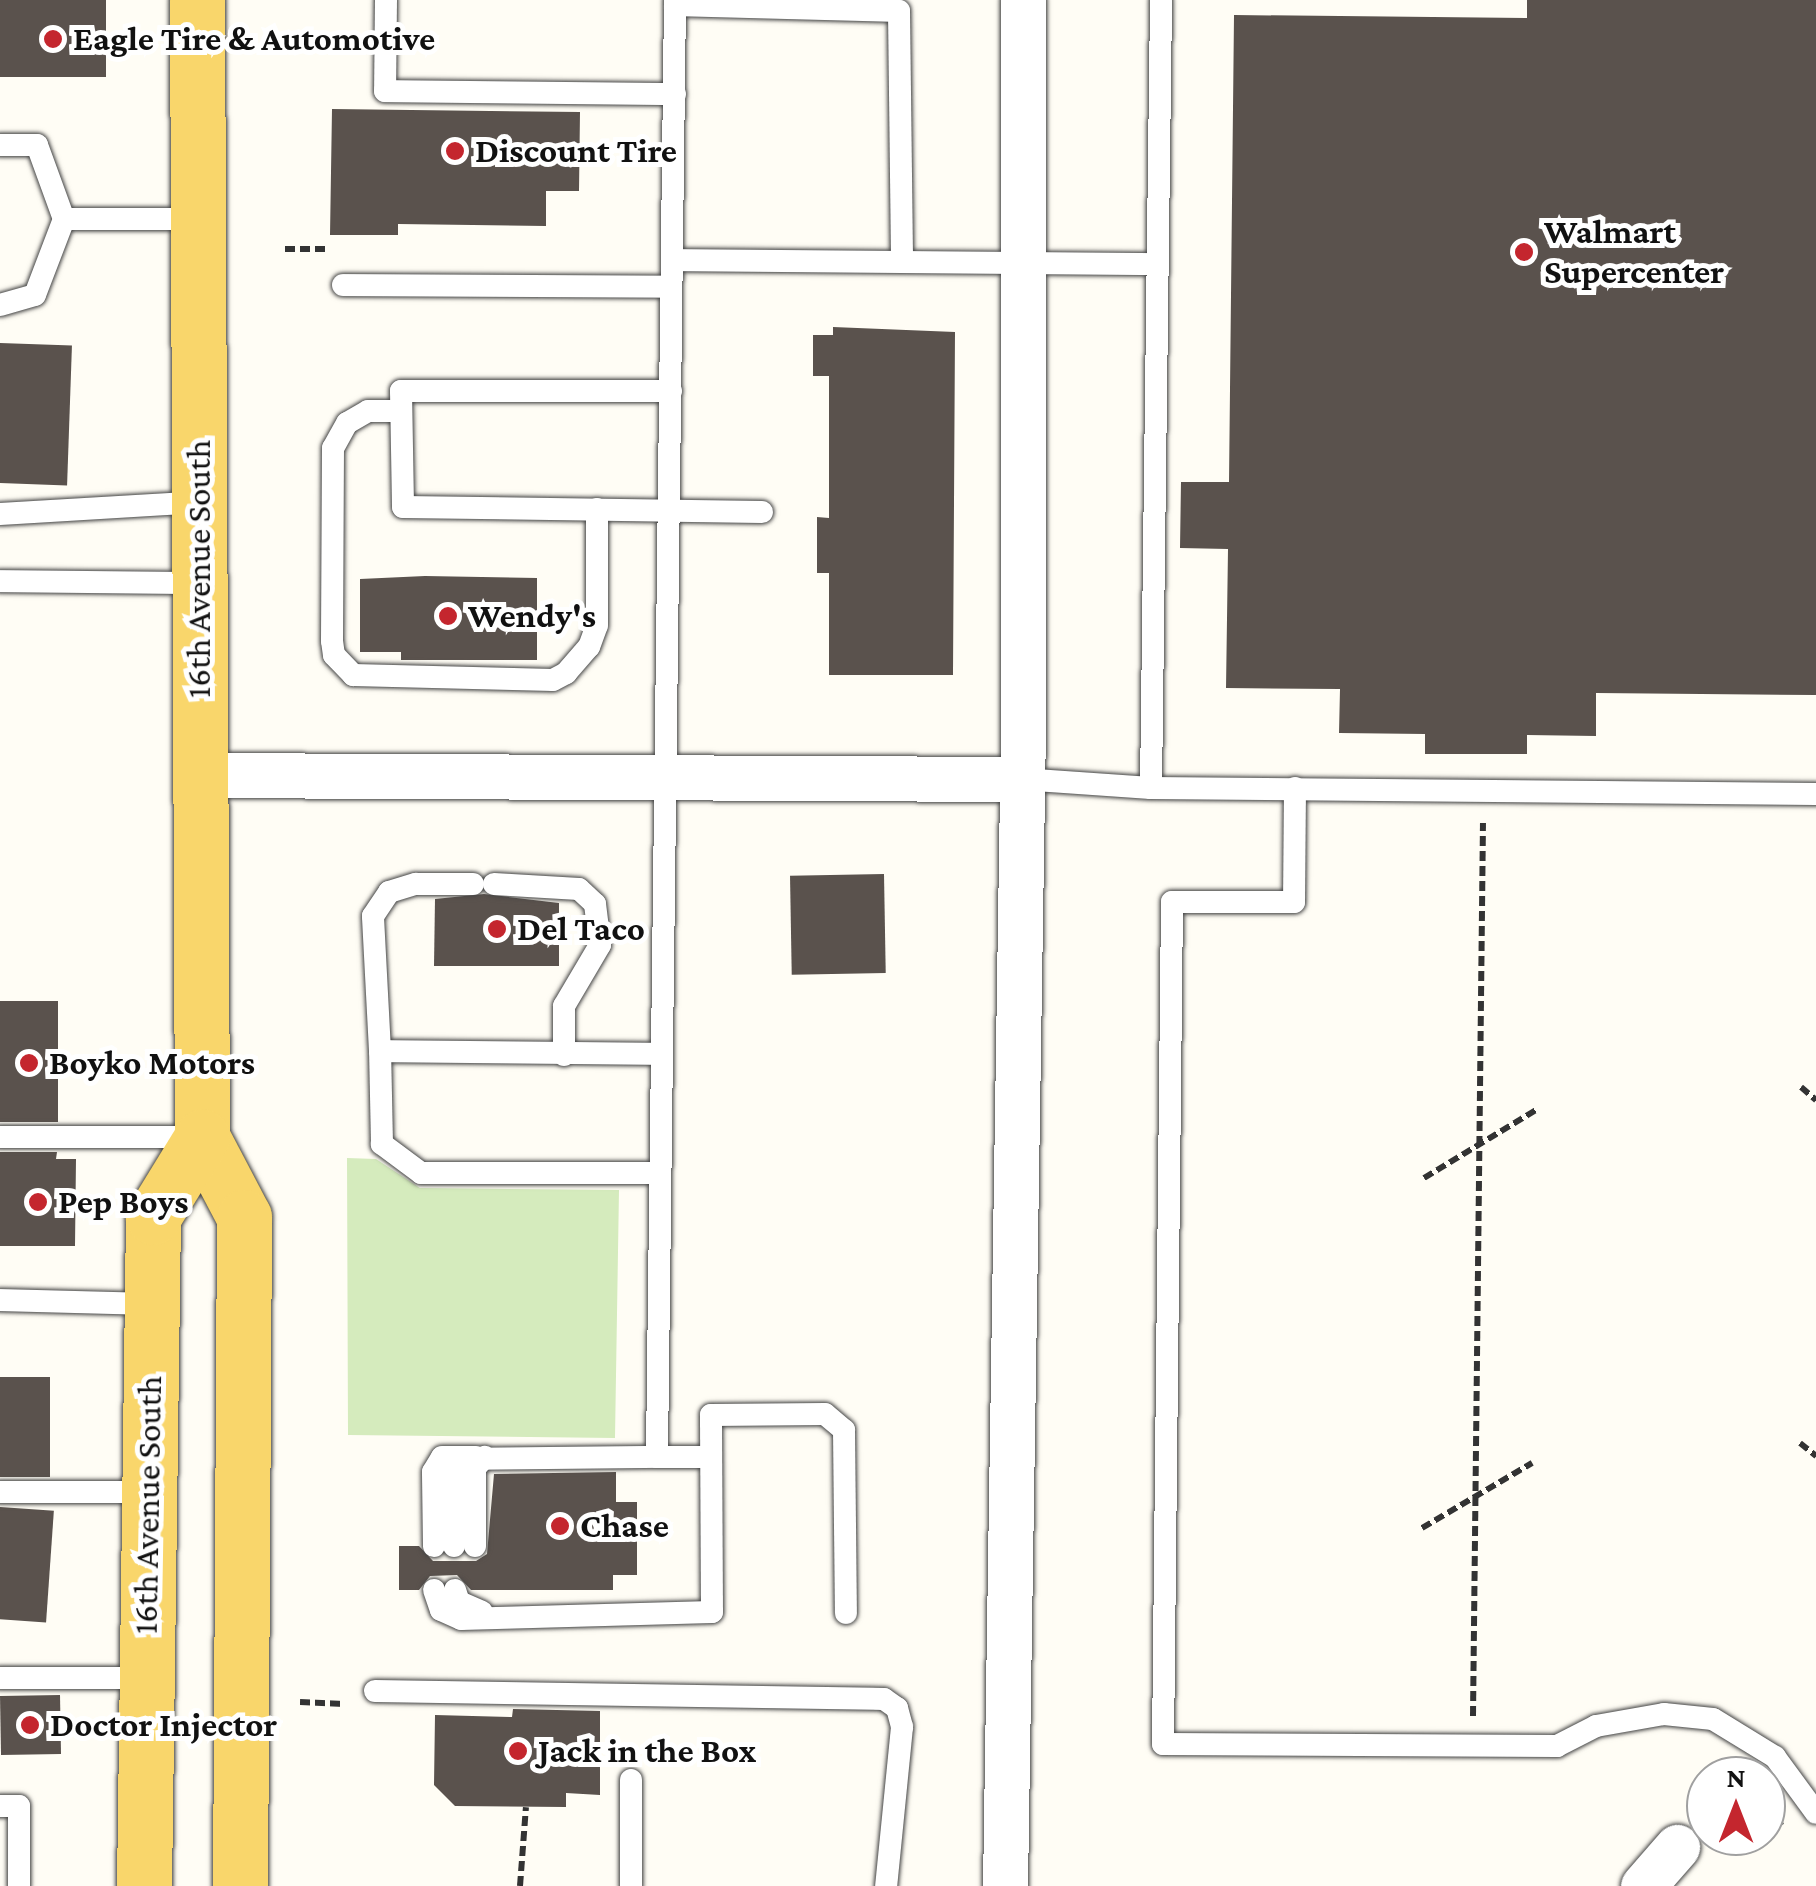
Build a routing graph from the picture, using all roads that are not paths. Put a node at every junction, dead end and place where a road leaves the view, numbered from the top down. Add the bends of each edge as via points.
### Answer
1 (197, 0) edge
2 (386, 0) edge
3 (1022, 0) edge
4 (1161, 0) edge
5 (675, 2) edge
6 (674, 94) junction
7 (0, 145) edge
8 (64, 219) junction
9 (198, 219) junction
10 (672, 260) junction
11 (902, 262) junction
12 (1020, 262) junction
13 (1158, 264) junction
14 (344, 284) dead end
15 (671, 288) junction
16 (0, 305) edge
17 (671, 391) junction
18 (401, 411) junction
19 (200, 502) junction
20 (596, 510) junction
21 (669, 510) junction
22 (762, 512) dead end
23 (0, 514) edge
24 (0, 582) edge
25 (199, 584) junction
26 (199, 775) junction
27 (664, 777) junction
28 (1021, 779) junction
29 (1151, 788) junction
30 (1295, 788) junction
31 (1816, 794) edge
32 (380, 1051) junction
33 (564, 1054) junction
34 (661, 1054) junction
35 (0, 1137) edge
36 (202, 1137) junction
37 (658, 1173) junction
38 (0, 1300) edge
39 (150, 1304) junction
40 (657, 1457) junction
41 (711, 1457) junction
42 (0, 1492) edge
43 (148, 1492) junction
44 (454, 1546) dead end
45 (846, 1613) dead end
46 (494, 1617) junction
47 (0, 1678) edge
48 (146, 1678) junction
49 (375, 1692) dead end
50 (631, 1780) dead end
51 (0, 1806) edge
52 (1816, 1813) edge
53 (1673, 1867) edge
54 (19, 1886) edge
55 (144, 1886) edge
56 (240, 1886) edge
57 (630, 1886) edge
58 (886, 1886) edge
59 (1006, 1886) edge
60 (1642, 1886) edge

1 - 9 main road, 16th Avenue South
2 - 6 lane via 385,91
3 - 12 street
4 - 13 lane
5 - 6 lane
5 - 11 lane via 899,10
6 - 10 lane
7 - 8 lane via 38,145
8 - 9 lane
8 - 16 lane via 35,295
9 - 19 main road, 16th Avenue South
10 - 11 lane
10 - 15 lane
11 - 12 lane
12 - 13 lane
12 - 28 street
13 - 29 lane
14 - 15 lane
15 - 17 lane
17 - 18 lane via 400,390
17 - 21 lane
18 - 20 lane via 404,507
18 - 20 lane via 368,410 347,423 333,448 332,641 334,655 352,674 552,680 566,673 589,648 597,626
19 - 23 lane
19 - 25 main road, 16th Avenue South
20 - 21 lane
21 - 22 lane
21 - 27 lane
24 - 25 lane
25 - 26 main road, 16th Avenue South
26 - 27 street
26 - 36 main road, 16th Avenue South
27 - 28 street
27 - 34 lane
28 - 29 lane
28 - 59 street
29 - 30 lane
30 - 31 lane
30 - 52 lane via 1294,902 1172,902 1162,1744 1557,1746 1596,1726 1664,1714 1712,1719 1775,1757
32 - 33 lane
32 - 33 lane via 374,916 389,892 416,884 484,884 579,890 595,904 600,945 564,1006
32 - 37 lane via 382,1144 421,1173
33 - 34 lane
34 - 37 lane
35 - 36 lane
36 - 39 main road, 16th Avenue South via 152,1217
36 - 56 main road, 16th Avenue South via 244,1217
37 - 40 lane
38 - 39 lane
39 - 43 main road, 16th Avenue South
40 - 41 lane
40 - 44 lane via 464,1459 454,1475
41 - 45 lane via 711,1414 825,1414 839,1422
41 - 46 lane via 712,1612
42 - 43 lane
43 - 48 main road, 16th Avenue South
46 - 46 lane via 460,1619 441,1610 455,1590
47 - 48 lane
48 - 55 main road, 16th Avenue South
49 - 58 lane via 877,1696 894,1704 902,1722
50 - 57 lane
51 - 54 lane via 18,1806
53 - 60 street

